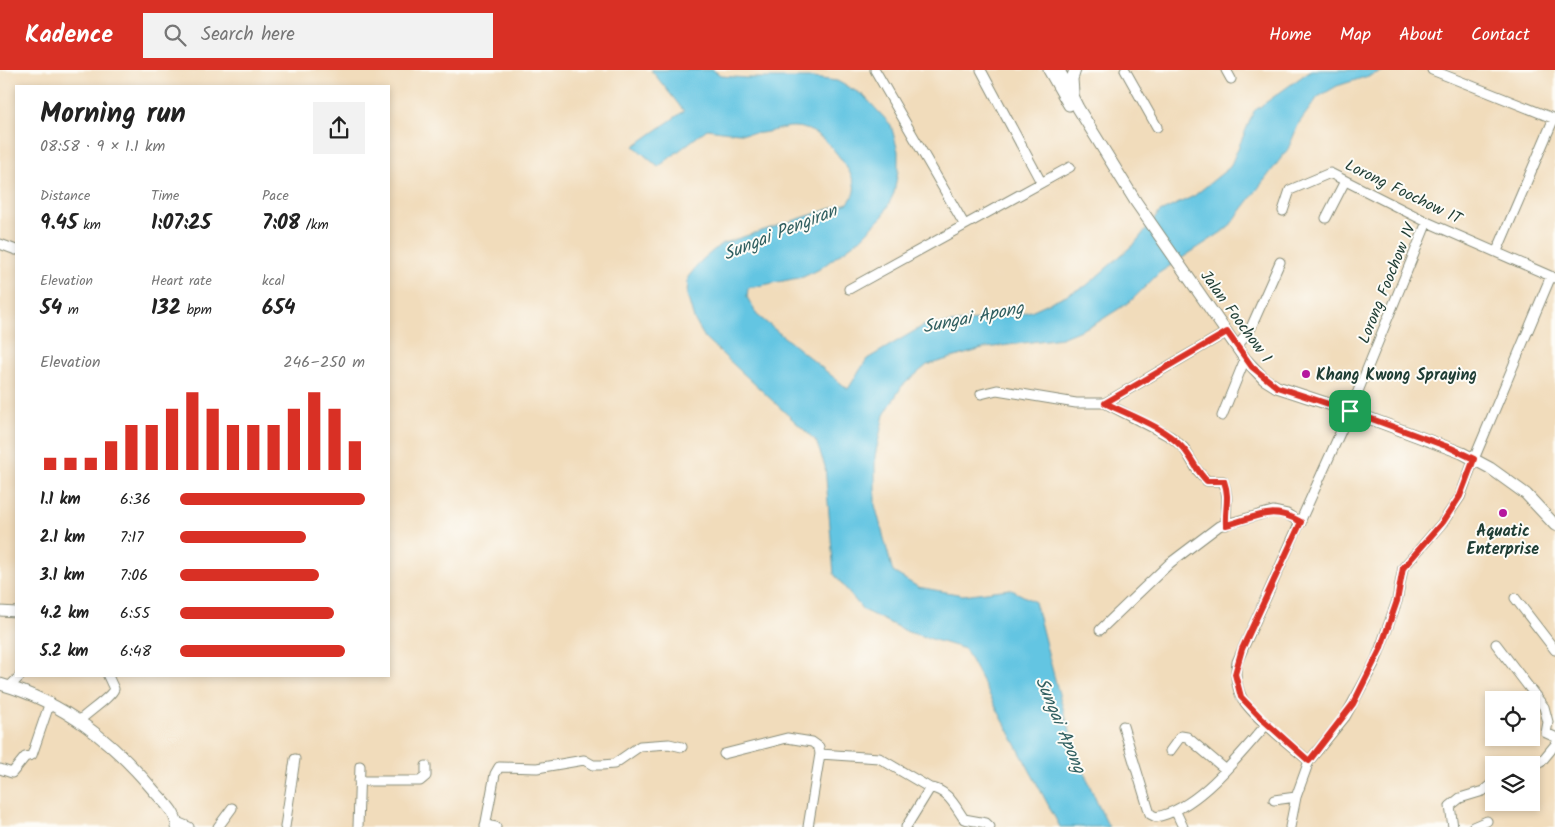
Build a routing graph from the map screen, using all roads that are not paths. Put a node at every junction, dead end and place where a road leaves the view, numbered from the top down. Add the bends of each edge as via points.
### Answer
1 (875, 70) edge
2 (981, 70) edge
3 (1075, 70) edge
4 (1125, 70) edge
5 (1226, 70) edge
6 (1432, 70) edge
7 (1058, 71) edge
8 (1231, 79) dead end
9 (1076, 105) junction
10 (1554, 118) edge
11 (1157, 127) dead end
12 (1070, 167) dead end
13 (1345, 180) junction
14 (1041, 182) junction
15 (1284, 211) dead end
16 (1326, 218) dead end
17 (1427, 222) junction
18 (964, 224) junction
19 (0, 244) edge
20 (15, 250) edge
21 (1497, 251) junction
22 (1280, 262) dead end
23 (1553, 277) edge
24 (849, 289) dead end
25 (1227, 332) junction
26 (1237, 346) junction
27 (1246, 359) junction
28 (981, 394) dead end
29 (1105, 403) junction
30 (1350, 411) junction
31 (1222, 416) dead end
32 (1474, 459) junction
33 (1301, 522) junction
34 (1226, 525) junction
35 (1555, 525) edge
36 (1515, 598) dead end
37 (0, 611) edge
38 (15, 612) edge
39 (1100, 630) dead end
40 (1496, 644) dead end
41 (1555, 650) edge
42 (18, 677) edge
43 (108, 677) edge
44 (5, 685) edge
45 (50, 702) junction
46 (79, 721) junction
47 (1267, 724) junction
48 (1123, 726) dead end
49 (1555, 737) edge
50 (1555, 744) edge
51 (682, 747) dead end
52 (1170, 750) dead end
53 (724, 754) dead end
54 (820, 754) junction
55 (295, 759) dead end
56 (1309, 761) junction
57 (1540, 763) edge
58 (360, 766) dead end
59 (426, 766) dead end
60 (0, 769) edge
61 (1226, 770) junction
62 (359, 781) junction
63 (930, 788) junction
64 (1485, 789) edge
65 (1296, 797) junction
66 (1274, 800) dead end
67 (232, 808) dead end
68 (1176, 812) junction
69 (1487, 821) dead end
70 (177, 825) edge
71 (485, 826) edge
72 (189, 827) edge
73 (218, 827) edge
74 (285, 827) edge
75 (358, 827) edge
76 (496, 827) edge
77 (808, 827) edge
78 (906, 827) edge
79 (990, 827) edge
80 (1183, 827) edge
81 (1290, 827) edge
82 (1452, 827) edge
83 (1473, 827) edge

1 - 18 street
2 - 14 street
3 - 9 street via 1071,85
4 - 11 street
5 - 8 street
6 - 10 street
7 - 9 street, Jalan Foochow 1
9 - 25 street, Jalan Foochow 1 via 1136,202
10 - 21 street
12 - 14 street
13 - 15 street, Lorong Foochow 1T via 1330,173 1298,185 1290,190
13 - 16 street
13 - 17 street, Lorong Foochow 1T
14 - 18 street
17 - 21 street, Lorong Foochow 1T
17 - 30 street, Lorong Foochow 1V
18 - 24 street
19 - 20 street
21 - 23 street, Lorong Foochow 1T
22 - 26 street via 1249,332
23 - 32 street, Lorong Foochow 1T
25 - 26 street, Jalan Foochow 1
25 - 29 street
26 - 27 street, Jalan Foochow 1
27 - 30 street, Jalan Foochow 1 via 1264,379 1277,387
27 - 31 street
28 - 29 street via 997,390 1076,403
29 - 34 street via 1171,437 1184,448 1196,470 1207,481 1224,481 1229,498 1225,509
30 - 32 street, Jalan Foochow 1
30 - 33 street, Lorong Foochow 1V
32 - 35 street, Jalan Foochow 1 via 1526,494
32 - 56 street, Lorong Foochow 1T via 1460,496 1443,522 1403,568 1397,601 1380,650 1353,704
33 - 34 street via 1273,511
33 - 47 street, Lorong Foochow 1V via 1237,662 1235,674 1241,697
34 - 39 street via 1219,526 1194,543
36 - 41 street
37 - 38 street
40 - 49 street via 1544,707 1548,722 1546,733
42 - 44 street
43 - 46 street via 114,689 112,694 93,706
44 - 45 street
45 - 46 street
45 - 60 street via 32,755 25,757 12,773
46 - 70 street via 131,764 168,807
47 - 56 street, Lorong Foochow 1V
47 - 61 street
48 - 68 street via 1150,814 1156,817
50 - 57 street
51 - 71 street via 669,744 640,746 614,764 593,764 584,760 537,768 499,767
52 - 61 street via 1181,736 1187,737
53 - 54 street via 787,738 812,742 819,747
54 - 63 street via 879,758
54 - 77 street
55 - 74 street
56 - 65 street, Lorong Foochow 1T
58 - 62 street
59 - 62 street via 426,776 420,781
61 - 68 street
62 - 75 street
63 - 78 street
63 - 79 street via 946,795 964,819
64 - 82 street via 1454,801 1450,806
65 - 66 street
65 - 81 street, Lorong Foochow 1T
67 - 73 street
68 - 80 street
69 - 83 street
70 - 72 street
71 - 76 street

